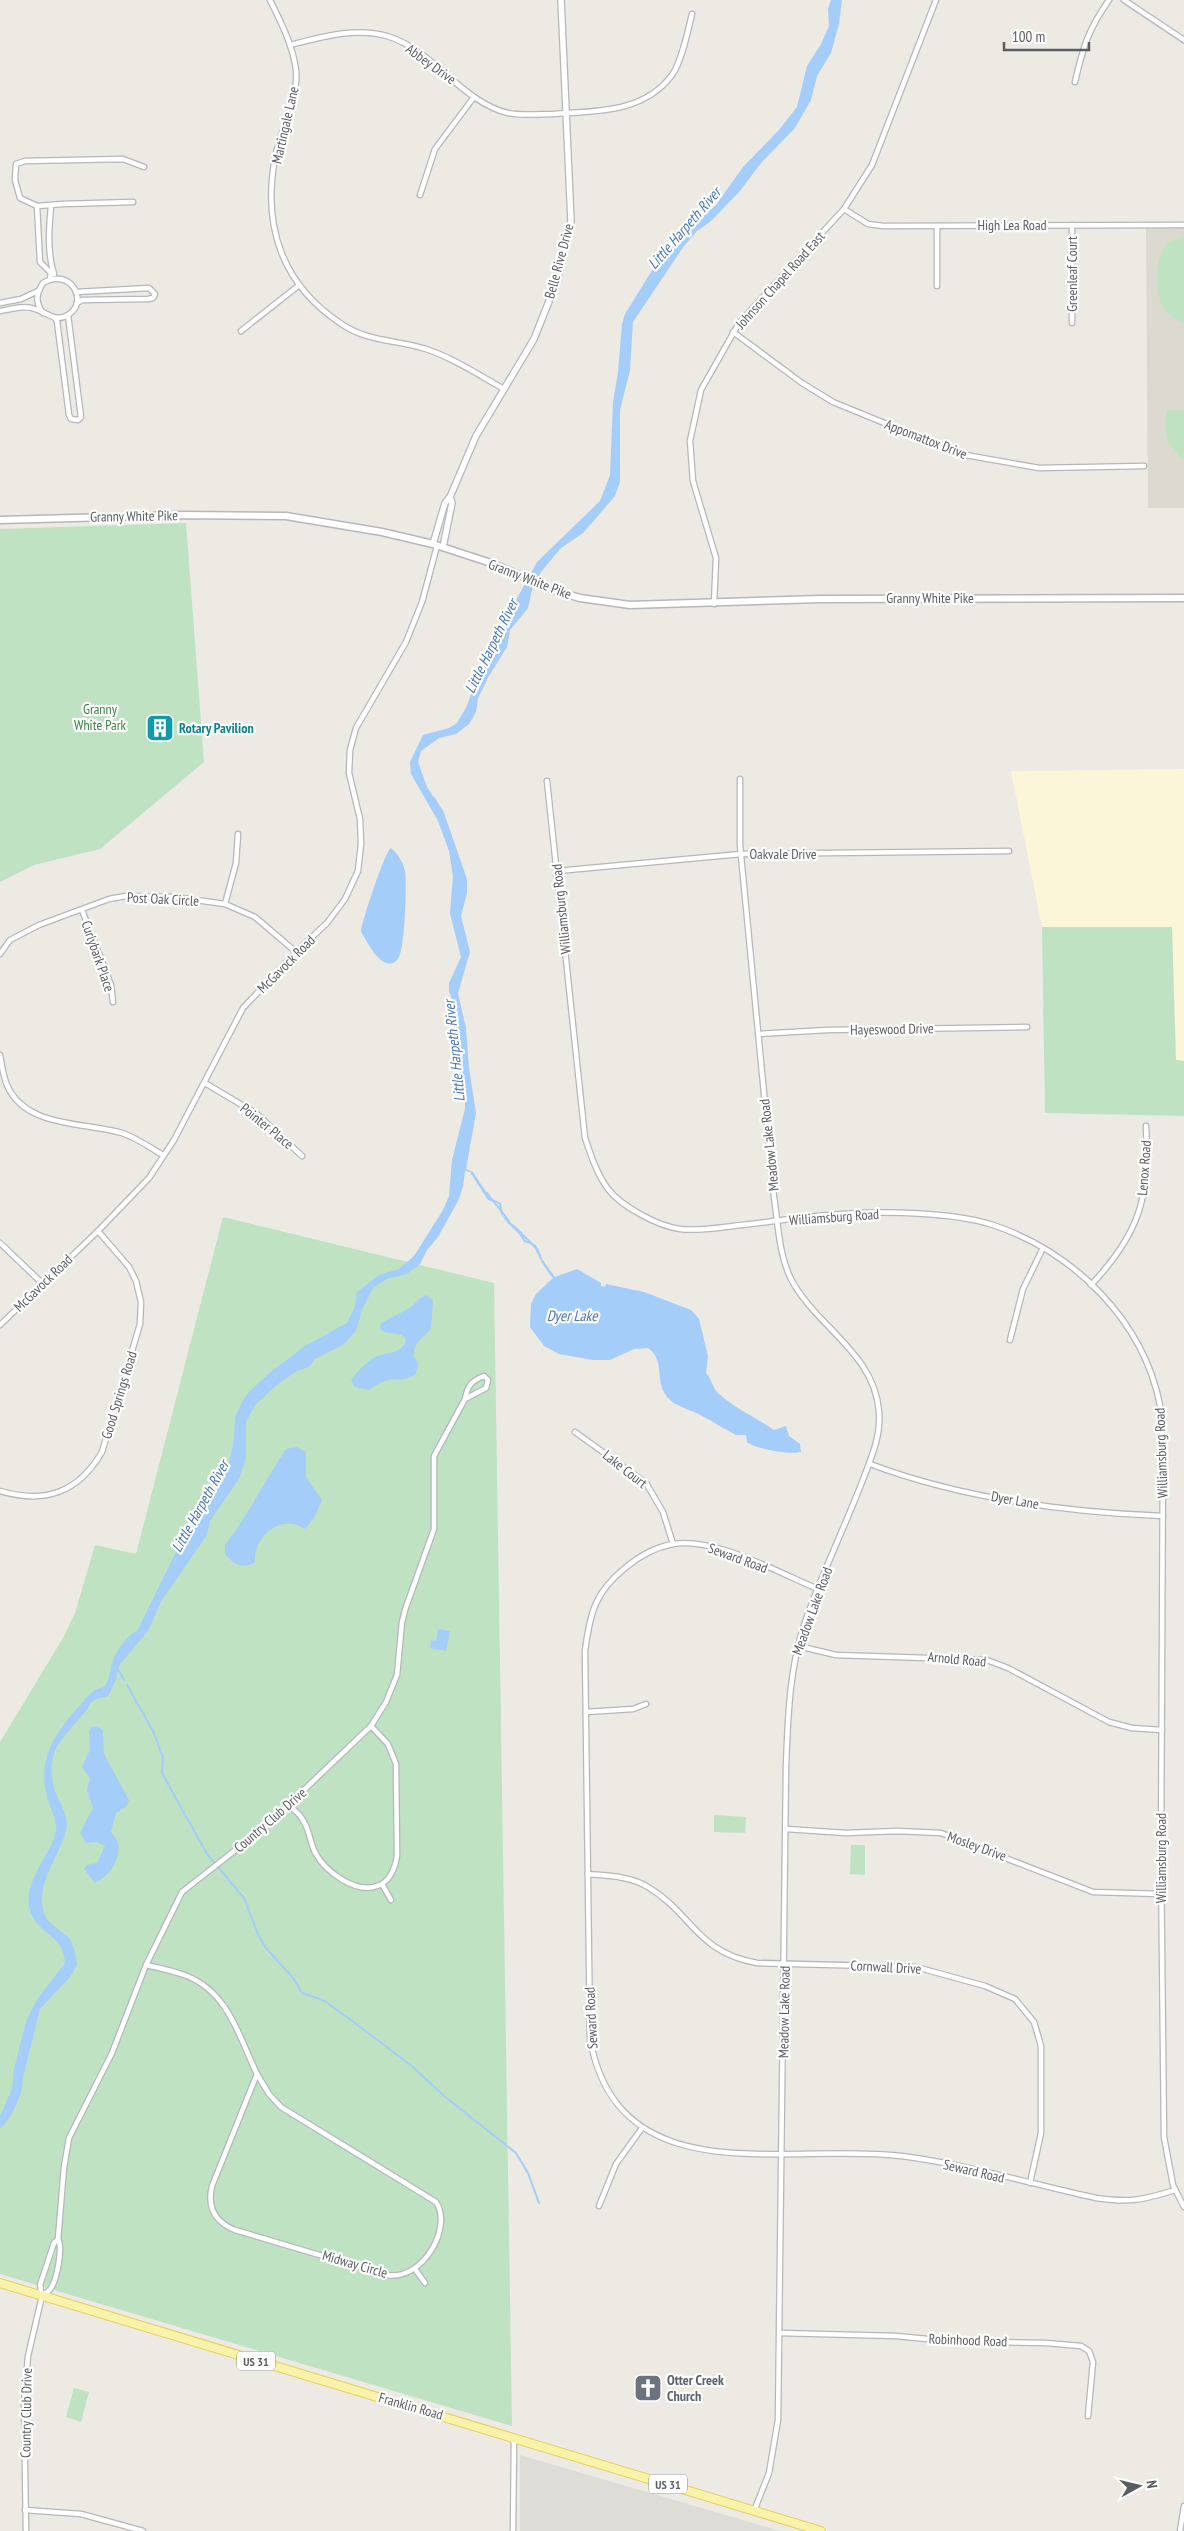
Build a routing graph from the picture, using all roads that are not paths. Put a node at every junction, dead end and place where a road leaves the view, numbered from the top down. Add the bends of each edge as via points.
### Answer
1 (270, 0) edge
2 (561, 0) edge
3 (936, 0) edge
4 (1109, 0) edge
5 (1124, 0) edge
6 (692, 14) dead end
7 (1184, 40) edge
8 (290, 45) junction
9 (1075, 82) dead end
10 (474, 97) junction
11 (567, 113) junction
12 (144, 167) dead end
13 (420, 195) dead end
14 (133, 202) dead end
15 (36, 206) junction
16 (51, 206) junction
17 (844, 209) junction
18 (1072, 225) junction
19 (1184, 225) edge
20 (937, 226) junction
21 (56, 278) junction
22 (50, 279) junction
23 (298, 286) junction
24 (937, 286) dead end
25 (38, 291) junction
26 (76, 292) junction
27 (0, 303) edge
28 (77, 303) junction
29 (0, 311) edge
30 (43, 313) junction
31 (68, 315) junction
32 (55, 318) junction
33 (1072, 323) dead end
34 (240, 331) dead end
35 (733, 332) junction
36 (504, 389) junction
37 (1144, 466) dead end
38 (450, 498) junction
39 (0, 520) edge
40 (438, 546) junction
41 (1184, 598) edge
42 (714, 604) junction
43 (740, 779) dead end
44 (547, 781) dead end
45 (238, 834) dead end
46 (1009, 851) dead end
47 (741, 854) junction
48 (558, 871) junction
49 (225, 904) junction
50 (82, 910) junction
51 (296, 952) junction
52 (0, 954) edge
53 (113, 1002) dead end
54 (1027, 1027) dead end
55 (758, 1034) junction
56 (0, 1055) edge
57 (205, 1083) junction
58 (1146, 1126) dead end
59 (162, 1155) junction
60 (302, 1156) dead end
61 (778, 1221) junction
62 (98, 1231) junction
63 (0, 1242) edge
64 (1043, 1248) junction
65 (42, 1283) junction
66 (1091, 1285) junction
67 (0, 1325) edge
68 (1010, 1340) dead end
69 (465, 1399) junction
70 (575, 1432) dead end
71 (870, 1464) junction
72 (0, 1491) edge
73 (1163, 1516) junction
74 (673, 1544) junction
75 (818, 1589) junction
76 (798, 1646) junction
77 (646, 1704) dead end
78 (586, 1712) junction
79 (371, 1726) junction
80 (1162, 1730) junction
81 (289, 1805) junction
82 (786, 1829) junction
83 (588, 1874) junction
84 (382, 1884) junction
85 (1161, 1894) junction
86 (391, 1900) dead end
87 (785, 1964) junction
88 (146, 1965) junction
89 (257, 2074) junction
90 (642, 2128) junction
91 (780, 2153) junction
92 (1030, 2183) junction
93 (1175, 2190) junction
94 (599, 2206) dead end
95 (1184, 2207) edge
96 (58, 2239) junction
97 (415, 2269) junction
98 (0, 2283) edge
99 (425, 2283) dead end
100 (42, 2296) junction
101 (780, 2333) junction
102 (1088, 2416) dead end
103 (514, 2437) junction
104 (1184, 2506) edge
105 (25, 2510) junction
106 (754, 2511) junction
107 (26, 2531) edge
108 (143, 2531) edge
109 (512, 2531) edge
110 (822, 2531) edge
111 (1180, 2531) edge

1 - 8 street, Martingale Lane
2 - 11 street, Belle Rive Drive
3 - 17 street, Johnson Chapel Road East via 872,165
4 - 9 street via 1091,26 1082,47
5 - 7 street
6 - 11 street, Abbey Drive via 673,74 654,92 634,104 608,112
8 - 10 street, Abbey Drive via 338,34 361,32 387,36 441,68
8 - 23 street, Martingale Lane via 296,72 294,98 275,158 271,213 279,248
10 - 11 street, Abbey Drive via 508,113
10 - 13 street via 435,149
11 - 36 street, Belle Rive Drive via 571,222 557,281 534,338
12 - 15 street via 122,159 25,161 16,164 15,180 20,198
14 - 16 street
15 - 16 street
15 - 22 street via 40,262 52,274
16 - 21 street via 51,265
17 - 20 street, High Lea Road via 868,224
17 - 35 street, Johnson Chapel Road East
18 - 19 street, High Lea Road
18 - 20 street, High Lea Road
18 - 33 street, Greenleaf Court
20 - 24 street
21 - 22 street
21 - 26 street via 69,282
22 - 25 street
23 - 34 street
23 - 36 street, Martingale Lane via 321,309 345,326 377,340 426,349
25 - 27 street via 21,299
25 - 30 street via 37,302
26 - 28 street
26 - 28 street via 149,288 155,294 148,299 82,300
28 - 31 street
29 - 30 street via 24,307
30 - 32 street
31 - 32 street
31 - 32 street via 81,417 78,420 71,419 69,415
35 - 37 street, Appomattox Drive via 833,402 960,454 1039,468
35 - 42 street, Johnson Chapel Road East via 700,390 690,441 693,481 716,558
36 - 38 street, Belle Rive Drive via 476,436
38 - 40 street, Belle Rive Drive via 452,503
38 - 40 street, Belle Rive Drive via 445,503
39 - 40 main road, Granny White Pike via 173,515 286,516 382,532
40 - 42 main road, Granny White Pike via 580,598 652,606
40 - 51 street, McGavock Road via 422,602 406,642 356,728 350,750 349,773 360,819 362,844 358,871 345,900 328,923
41 - 42 main road, Granny White Pike via 820,599
43 - 47 street, Meadow Lake Road
44 - 48 street, Williamsburg Road
45 - 49 street via 236,863
46 - 47 street, Oakvale Drive
47 - 48 street, Oakvale Drive
47 - 55 street, Meadow Lake Road
48 - 61 street, Williamsburg Road via 585,1138 593,1162 609,1190 650,1220 679,1229
49 - 50 street, Post Oak Circle via 174,897 126,896
49 - 51 street, Post Oak Circle via 255,917
50 - 52 street, Post Oak Circle via 39,925 10,940
50 - 53 street, Curlybark Place via 111,985
51 - 57 street, McGavock Road via 243,1008
54 - 55 street, Hayeswood Drive
55 - 61 street, Meadow Lake Road
56 - 59 street via 7,1085 25,1108 39,1116 134,1137
57 - 59 street, McGavock Road via 174,1140
57 - 60 street, Pointer Place via 257,1114
58 - 66 street, Lenox Road via 1148,1158 1144,1196 1135,1223 1110,1264
59 - 62 street, McGavock Road via 148,1178
61 - 64 street, Williamsburg Road via 842,1214 948,1217 991,1225
61 - 71 street, Meadow Lake Road via 782,1252 790,1277 817,1314 861,1361 873,1384 879,1432
62 - 65 street, McGavock Road
62 - 72 street, Good Springs Road via 129,1267 141,1302 140,1324 102,1452 92,1469 77,1484 58,1492 43,1496
63 - 65 street
64 - 66 street, Williamsburg Road via 1081,1274
64 - 68 street via 1023,1289
65 - 67 street, McGavock Road
66 - 73 street, Williamsburg Road via 1127,1325 1143,1355 1156,1391 1164,1443
69 - 69 street, Country Club Drive via 472,1380 484,1376 488,1380 486,1388
69 - 79 street, Country Club Drive via 434,1456 434,1529 406,1607 394,1683
70 - 74 street, Lake Court via 646,1484 663,1512
71 - 73 street, Dyer Lane via 944,1487 1073,1511
71 - 75 street, Meadow Lake Road
73 - 80 street, Williamsburg Road
74 - 75 street, Seward Road via 722,1550
74 - 78 street, Seward Road via 637,1558 602,1590 591,1615 585,1651
75 - 76 street, Meadow Lake Road
76 - 80 street, Arnold Road via 836,1655 988,1660 1108,1721 1132,1728
76 - 82 street, Meadow Lake Road via 790,1686
77 - 78 street via 633,1709
78 - 83 street, Seward Road
79 - 81 street, Country Club Drive
79 - 84 street via 391,1750 397,1770 397,1856 392,1872
80 - 85 street, Williamsburg Road
81 - 84 street via 304,1822 313,1848 327,1867 358,1886
81 - 88 street, Country Club Drive via 250,1840 182,1892
82 - 85 street, Mosley Drive via 941,1833 1093,1892
82 - 87 street, Meadow Lake Road
83 - 87 street, Cornwall Drive via 619,1877 647,1887 668,1901 710,1945 727,1955 757,1963
83 - 90 street, Seward Road via 593,2057 606,2088
84 - 86 street
85 - 93 street, Williamsburg Road via 1164,2137
87 - 91 street, Meadow Lake Road
87 - 92 street, Cornwall Drive via 916,1967 1001,1992 1019,2003 1034,2022 1041,2046 1041,2133
88 - 89 street via 187,1976 216,1995 230,2014
88 - 96 street, Country Club Drive via 112,2053 69,2138
89 - 97 street via 282,2106 436,2202 441,2214 438,2229 428,2256
89 - 97 street, Midway Circle via 212,2186 210,2206 217,2219 235,2230 387,2275 404,2274
90 - 91 street, Seward Road via 667,2142 692,2149
90 - 94 street via 616,2164
91 - 92 street, Seward Road via 898,2156
91 - 101 street, Meadow Lake Road
92 - 93 street, Seward Road via 1123,2202 1140,2201
93 - 95 street, Williamsburg Road
96 - 100 street, Country Club Drive via 40,2285
96 - 100 street, Country Club Drive via 61,2250 51,2289
97 - 99 street
98 - 100 main road, Franklin Road / US 31
100 - 103 main road, Franklin Road / US 31
100 - 105 street, Country Club Drive via 29,2345 25,2382
101 - 102 street, Robinhood Road via 1081,2346 1089,2350 1094,2362
101 - 106 street, Meadow Lake Road via 775,2442 769,2473
103 - 106 main road, Franklin Road / US 31
103 - 109 street
104 - 111 street
105 - 107 street, Country Club Drive
105 - 108 street via 81,2514
106 - 110 main road, Franklin Road / US 31

